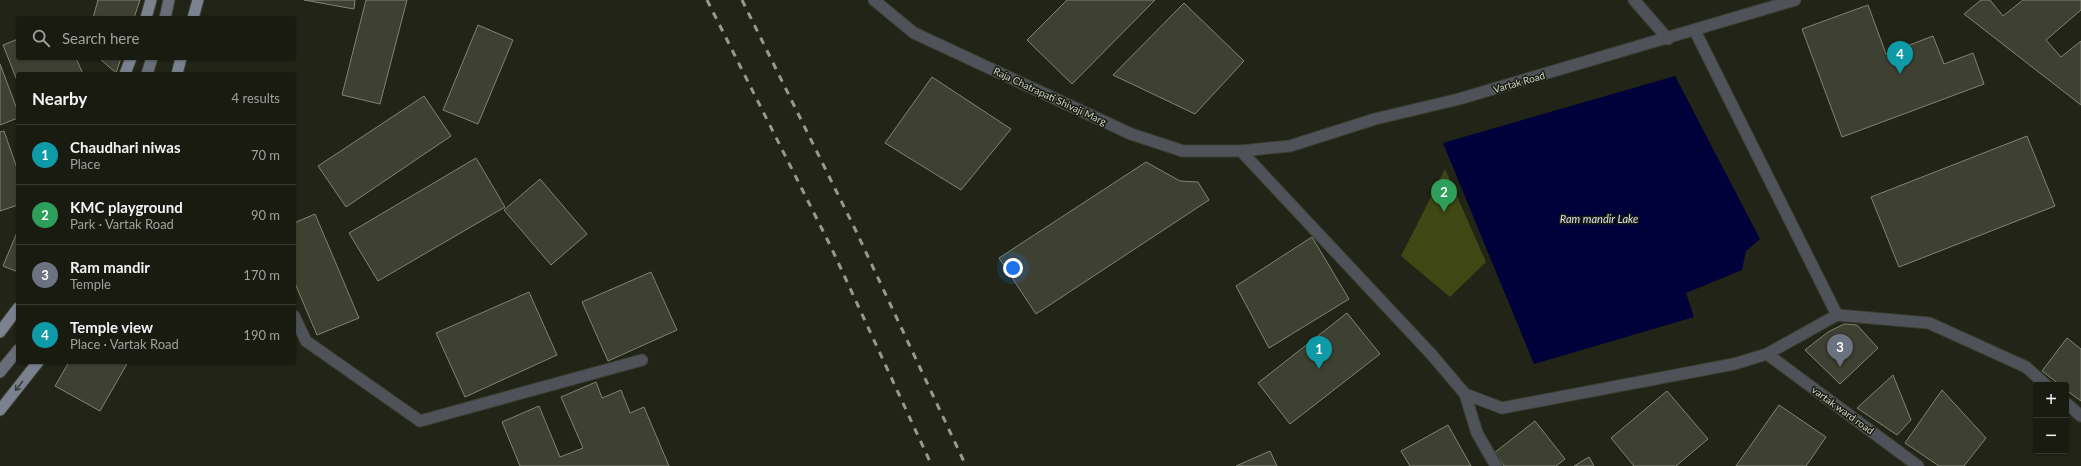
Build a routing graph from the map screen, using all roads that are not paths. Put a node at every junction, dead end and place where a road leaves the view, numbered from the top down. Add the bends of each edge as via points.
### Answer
1 (151, 0) edge
2 (169, 0) edge
3 (198, 0) edge
4 (874, 0) edge
5 (1634, 0) edge
6 (1795, 0) edge
7 (147, 16) edge
8 (165, 16) edge
9 (194, 16) edge
10 (1695, 31) junction
11 (1668, 39) junction
12 (130, 60) edge
13 (151, 60) edge
14 (180, 60) edge
15 (126, 72) edge
16 (148, 72) edge
17 (178, 72) edge
18 (1241, 151) junction
19 (16, 311) edge
20 (1837, 315) junction
21 (296, 320) edge
22 (0, 332) edge
23 (16, 352) edge
24 (1767, 354) junction
25 (642, 360) dead end
26 (36, 364) edge
27 (0, 372) edge
28 (2043, 382) edge
29 (1465, 394) junction
30 (2069, 406) edge
31 (0, 410) edge
32 (2081, 416) edge
33 (1496, 466) edge
34 (1918, 466) edge

1 - 7 main road
2 - 8 main road
3 - 9 main road
4 - 18 street, Raja Chatrapati Shivaji Marg via 914,33 1131,134 1183,151
5 - 11 street
6 - 10 street, Vartak Road
10 - 11 street, Vartak Road
10 - 20 street
11 - 18 street, Vartak Road via 1459,99 1375,119 1290,146
12 - 15 main road
13 - 16 main road
14 - 17 main road
18 - 29 street via 1432,355
19 - 22 main road
20 - 24 street
20 - 28 street via 1929,323 2026,367
21 - 25 street via 306,341 420,421
23 - 27 main road
24 - 29 street via 1734,364 1502,408
24 - 34 street, vartak ward road
26 -> 31 main road
29 - 33 street via 1478,433
30 - 32 street

